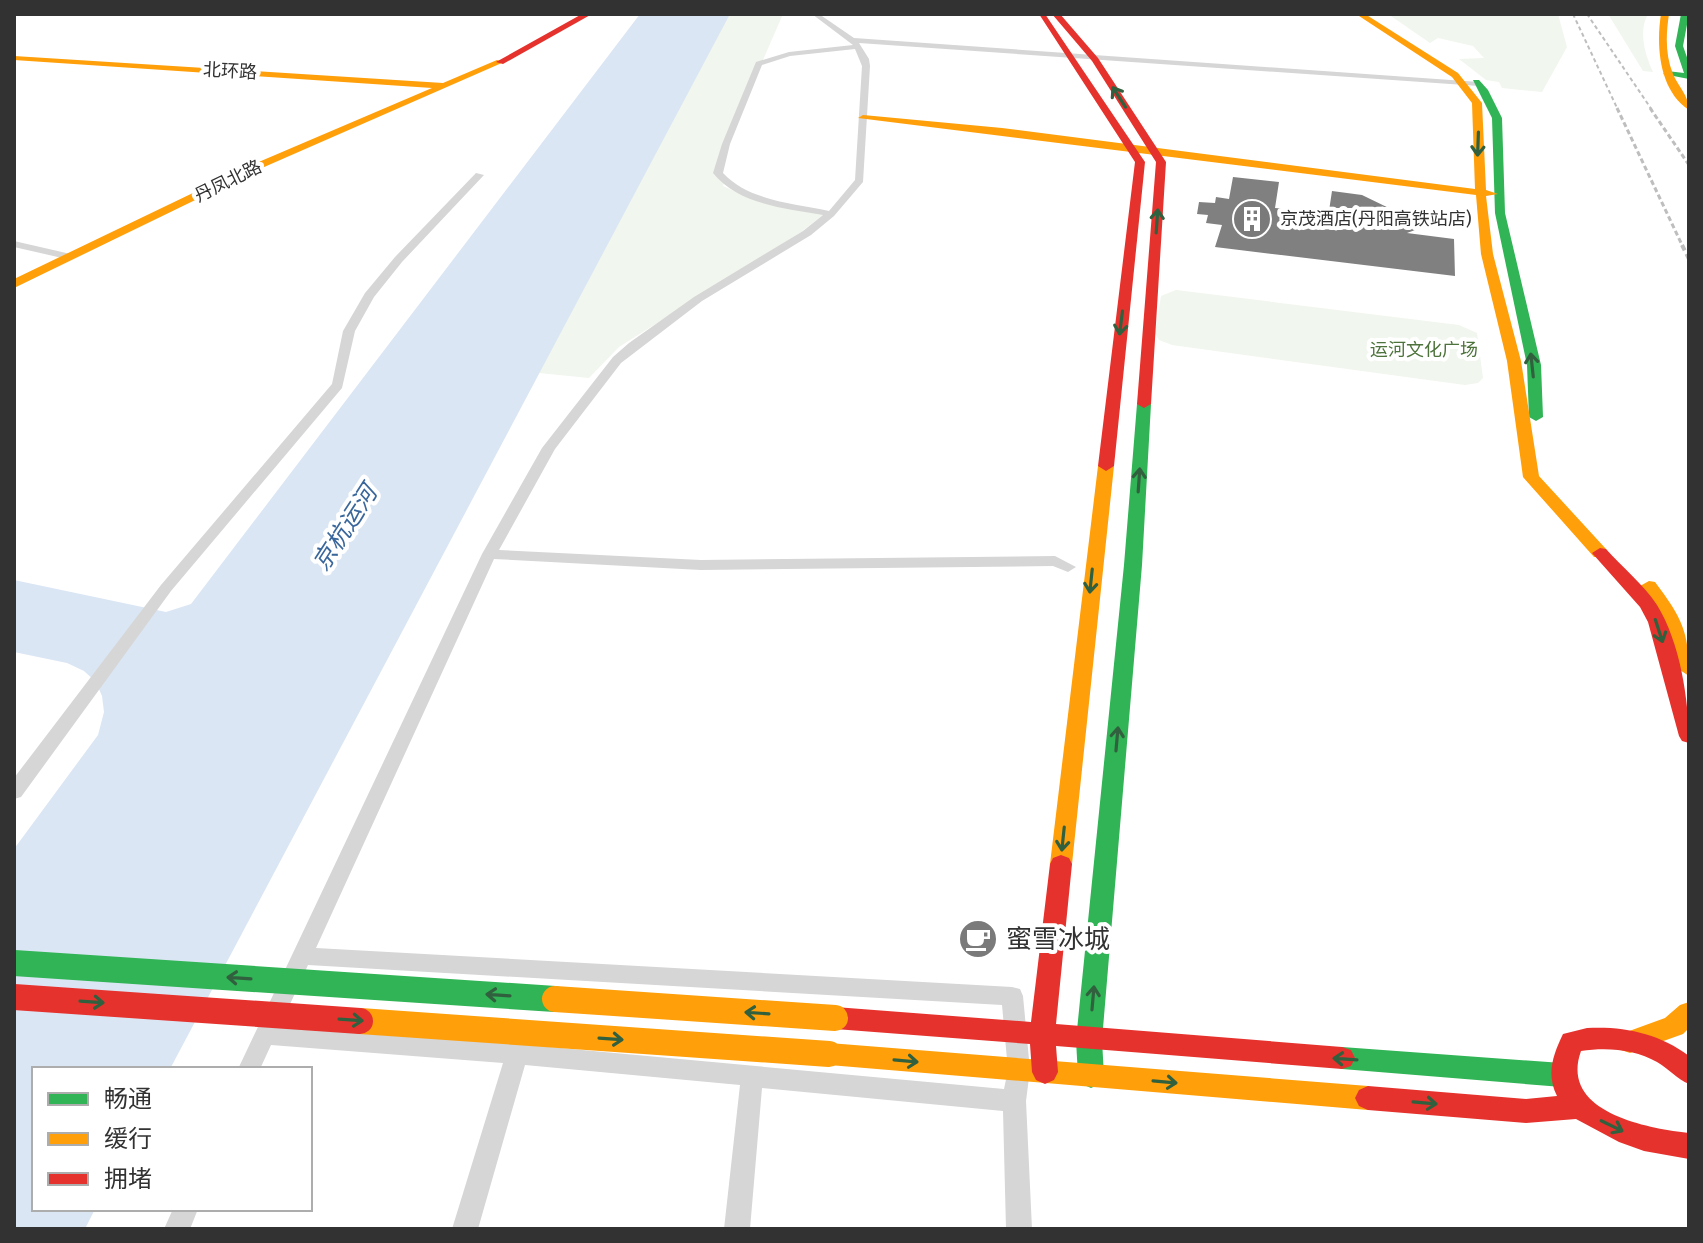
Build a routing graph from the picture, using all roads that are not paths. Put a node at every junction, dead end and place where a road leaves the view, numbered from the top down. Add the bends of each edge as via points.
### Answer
1 (588, 14) edge
2 (597, 14) edge
3 (815, 14) edge
4 (1041, 14) edge
5 (1056, 14) edge
6 (1360, 14) edge
7 (1373, 14) edge
8 (1665, 14) edge
9 (1686, 19) edge
10 (855, 44) junction
11 (1068, 55) junction
12 (1092, 56) junction
13 (14, 58) edge
14 (1667, 74) junction
15 (1689, 75) edge
16 (1471, 84) junction
17 (445, 86) junction
18 (1689, 107) edge
19 (864, 115) junction
20 (1140, 145) junction
21 (479, 175) dead end
22 (1489, 190) junction
23 (831, 214) junction
24 (14, 244) edge
25 (71, 257) junction
26 (14, 284) edge
27 (489, 554) junction
28 (1068, 567) dead end
29 (1689, 670) edge
30 (1688, 726) edge
31 (14, 792) edge
32 (301, 956) junction
33 (14, 963) edge
34 (14, 997) edge
35 (1689, 1013) edge
36 (1018, 1034) junction
37 (264, 1035) junction
38 (1042, 1036) junction
39 (1089, 1040) junction
40 (1630, 1042) junction
41 (517, 1054) junction
42 (250, 1067) edge
43 (1688, 1068) edge
44 (1019, 1070) junction
45 (1045, 1072) junction
46 (1562, 1075) junction
47 (752, 1076) junction
48 (1091, 1076) junction
49 (1014, 1101) junction
50 (1578, 1107) junction
51 (1689, 1146) edge
52 (465, 1229) edge
53 (737, 1229) edge
54 (1019, 1229) edge

1 - 17 street
2 - 17 street via 511,64
3 - 10 street
4 - 11 street
5 - 12 street
6 - 16 street
7 - 16 street via 1466,72
8 - 14 street via 1658,44
9 - 15 street via 1679,46
10 - 11 street
10 - 19 street via 865,59
10 - 23 street via 759,64 719,164 722,179 747,194
11 - 12 street
11 - 20 street
12 - 16 street
20 -> 12 street
13 - 17 street, 北环路
14 - 15 street
14 - 18 street
16 - 22 street via 1479,116 1477,157
17 - 25 street, 丹凤北路 via 251,169
19 - 20 street
19 - 23 street via 860,180
20 - 22 street
20 -> 38 street
39 -> 20 street via 1133,565 1161,162
21 - 31 street via 383,279 356,316 343,349 338,385 158,598
29 -> 22 street via 1676,626 1661,599 1548,479 1533,398 1534,365
22 -> 30 street via 1487,254 1514,361 1531,477 1648,605
23 - 27 street via 698,299 617,360 549,448
24 - 25 street
25 - 26 street, 丹凤北路
27 - 28 street via 701,565 1055,561
27 - 32 street
32 - 36 street via 1012,996
32 - 37 street
36 -> 33 street, bridge
34 -> 44 street, bridge
35 - 40 street via 1674,1026
36 - 38 street
36 - 44 street
37 - 41 street
37 - 42 street
38 - 39 street
38 - 45 street
46 -> 39 street
39 - 48 street
40 - 43 street
40 - 46 street via 1594,1037 1572,1042 1561,1062
41 - 47 street
41 - 52 street
44 - 45 street
44 - 49 street
45 - 48 street
46 - 50 street
47 - 49 street
47 - 53 street
48 -> 50 street via 1526,1111
49 - 54 street
50 -> 51 street via 1611,1127 1661,1146

